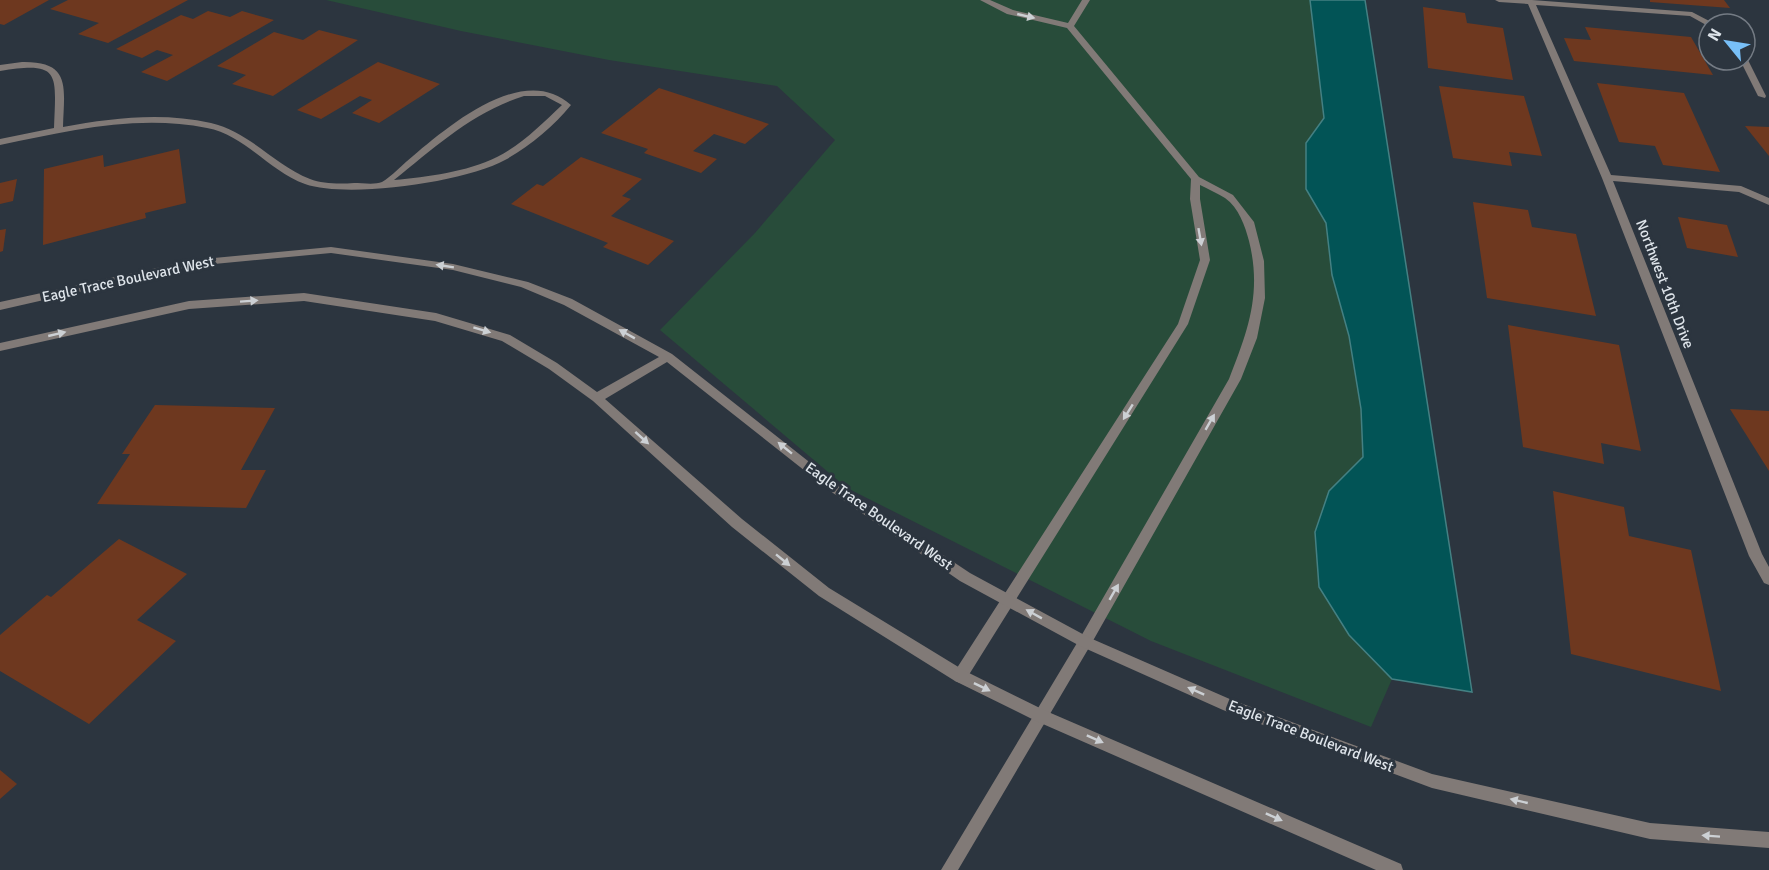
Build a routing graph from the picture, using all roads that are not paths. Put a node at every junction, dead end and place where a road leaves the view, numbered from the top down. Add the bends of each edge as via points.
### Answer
1 (984, 0) edge
2 (1086, 0) edge
3 (1499, 0) edge
4 (1531, 2) junction
5 (1697, 17) edge
6 (1070, 26) junction
7 (0, 68) edge
8 (1750, 72) edge
9 (1761, 96) dead end
10 (58, 130) junction
11 (0, 142) edge
12 (1607, 178) junction
13 (1196, 179) junction
14 (386, 183) junction
15 (1769, 202) edge
16 (0, 306) edge
17 (0, 347) edge
18 (668, 357) junction
19 (597, 398) junction
20 (1762, 556) edge
21 (1769, 579) edge
22 (1010, 601) junction
23 (1085, 642) junction
24 (960, 676) junction
25 (1041, 716) junction
26 (1769, 840) edge
27 (949, 870) edge
28 (1395, 870) edge

1 -> 6 street via 1010,12
2 - 6 street
3 - 4 street
4 - 5 street
4 - 12 street, Northwest 10th Drive
6 - 13 street
7 - 10 street via 40,65 57,72
8 - 9 street
10 - 11 street
10 - 14 street via 135,120 176,120 213,126 243,139 310,183 350,187
12 - 15 street via 1741,189
12 - 20 street, Northwest 10th Drive
13 -> 22 street via 1195,199 1205,260 1183,324
23 -> 13 street via 1234,379 1251,338 1260,298 1259,261 1249,222 1230,196
14 - 14 street via 480,110 507,95 536,91 556,94 567,105 500,159 457,175
18 -> 16 street, Eagle Trace Boulevard West via 567,302 524,284 453,267 331,250 193,263
17 -> 19 street via 189,304 304,297 436,316 506,338
18 - 19 street
22 -> 18 street, Eagle Trace Boulevard West via 965,577 837,490
19 -> 24 street via 737,523 824,592
20 - 21 street, Northwest 10th Drive
23 -> 22 street, Eagle Trace Boulevard West
22 - 24 street
23 - 25 street
26 -> 23 street, Eagle Trace Boulevard West via 1650,831 1432,781 1228,705
24 -> 25 street
25 - 27 street
25 -> 28 street

